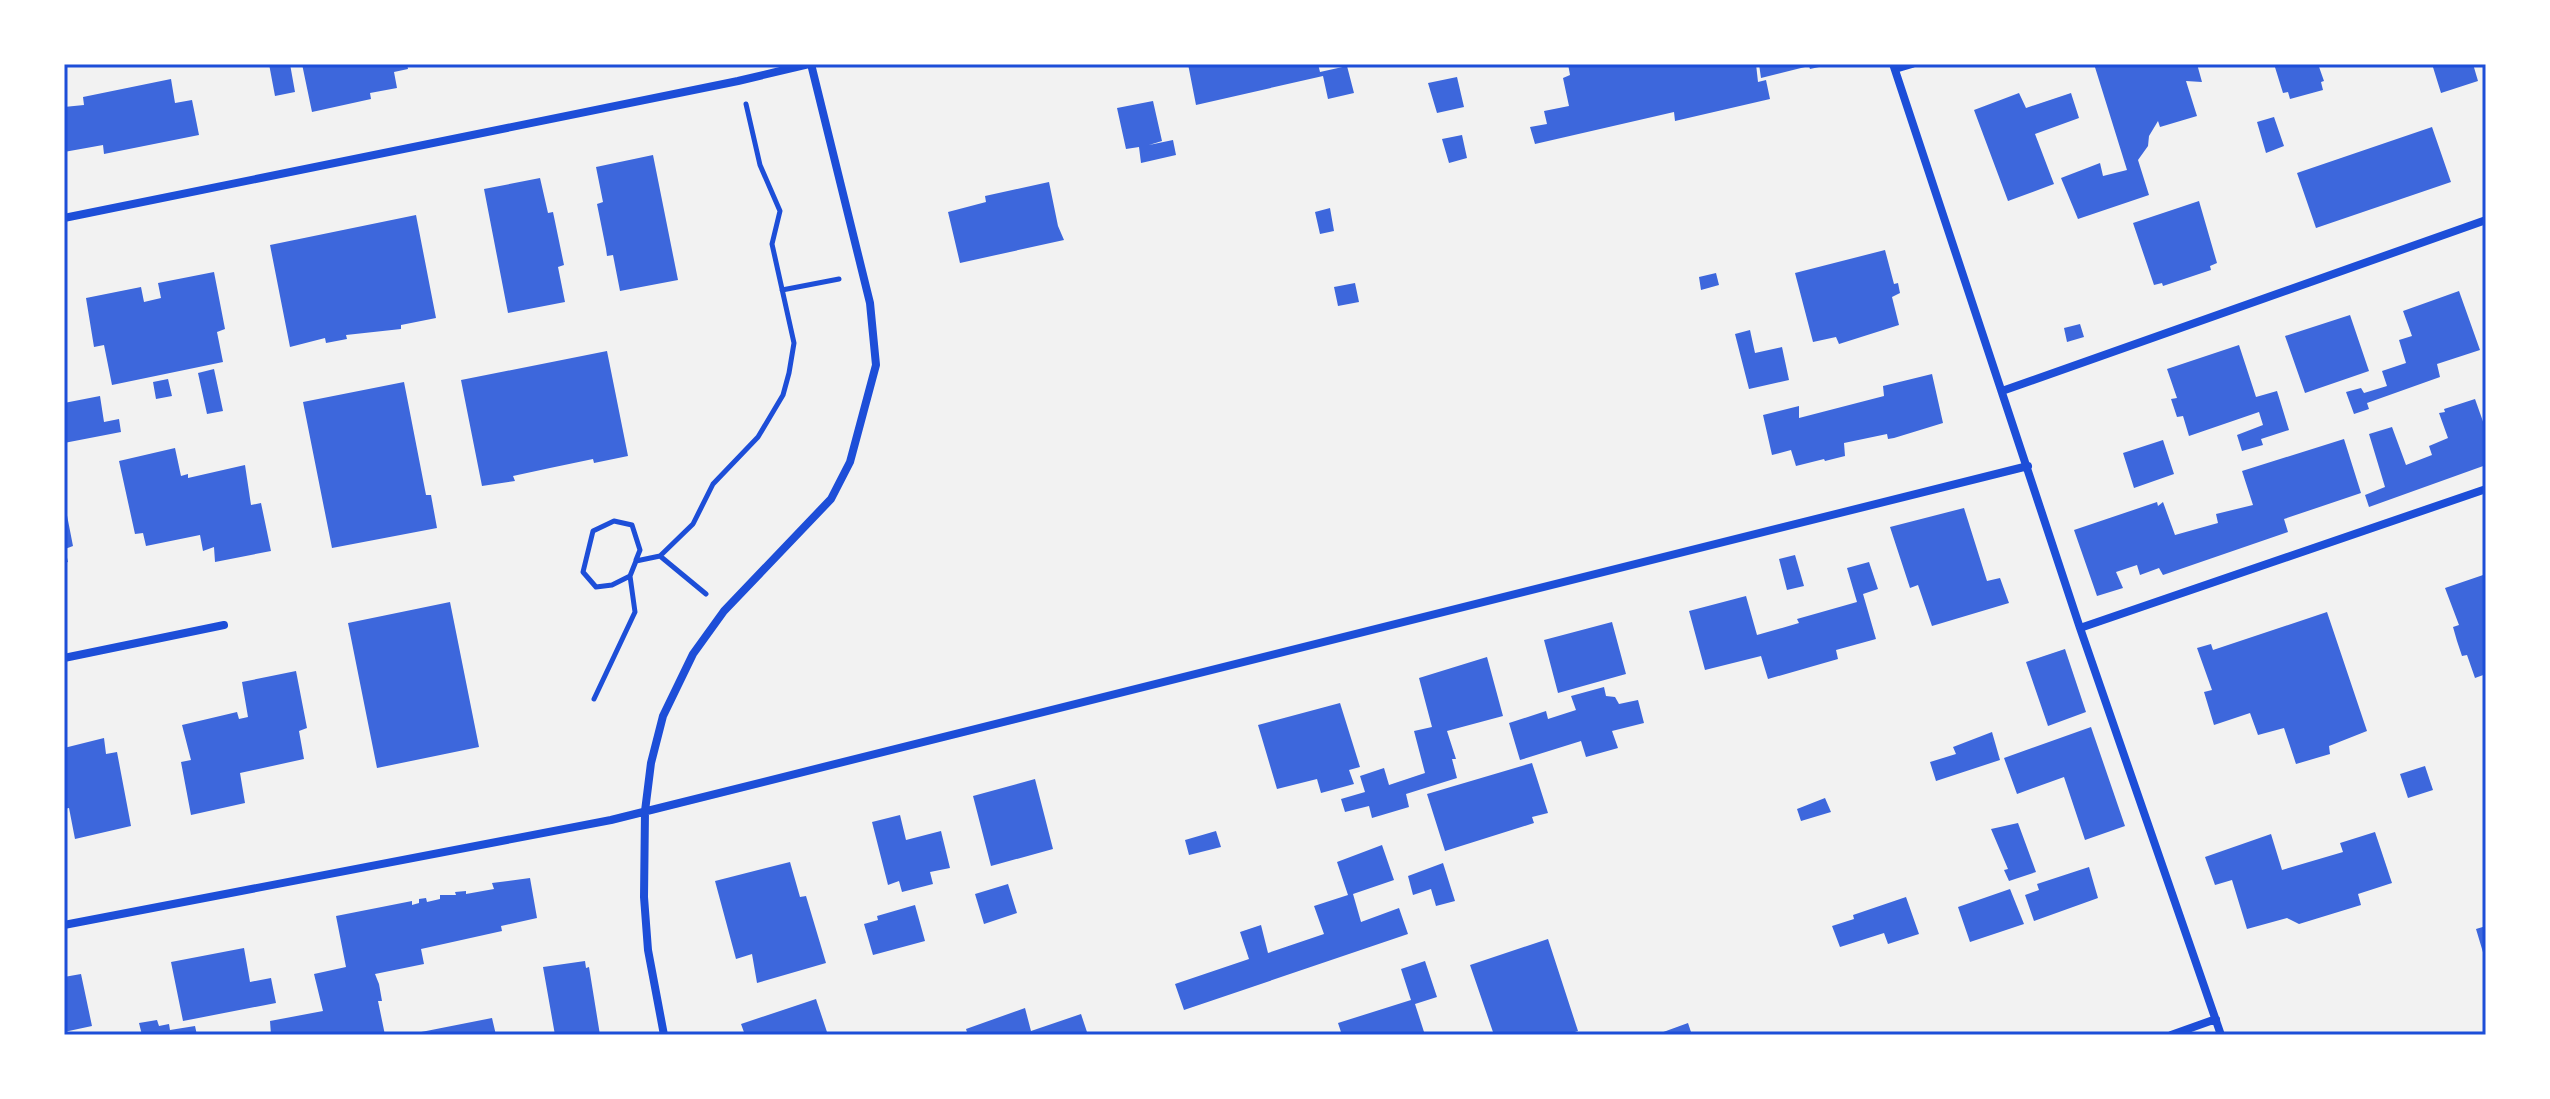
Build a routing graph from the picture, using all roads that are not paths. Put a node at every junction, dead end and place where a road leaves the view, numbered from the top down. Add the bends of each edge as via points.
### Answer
1 (810, 64) edge
2 (1912, 64) edge
3 (1894, 67) edge
4 (64, 218) edge
5 (2486, 220) edge
6 (2002, 391) junction
7 (2028, 466) junction
8 (2486, 489) edge
9 (224, 625) dead end
10 (2080, 628) junction
11 (64, 658) edge
12 (645, 811) junction
13 (64, 925) edge
14 (2216, 1019) junction
15 (664, 1035) edge
16 (2171, 1035) edge
17 (2221, 1035) edge

1 - 4 street
1 - 12 street via 870,303 876,365 850,462 831,499 724,611 693,654 663,716
2 - 3 street
3 - 6 street
5 - 6 street
6 - 7 street
7 - 10 street
7 - 12 street
8 - 10 street
9 - 11 street
10 - 14 street
12 - 13 street
12 - 15 street via 648,950
14 - 16 street
14 - 17 street

